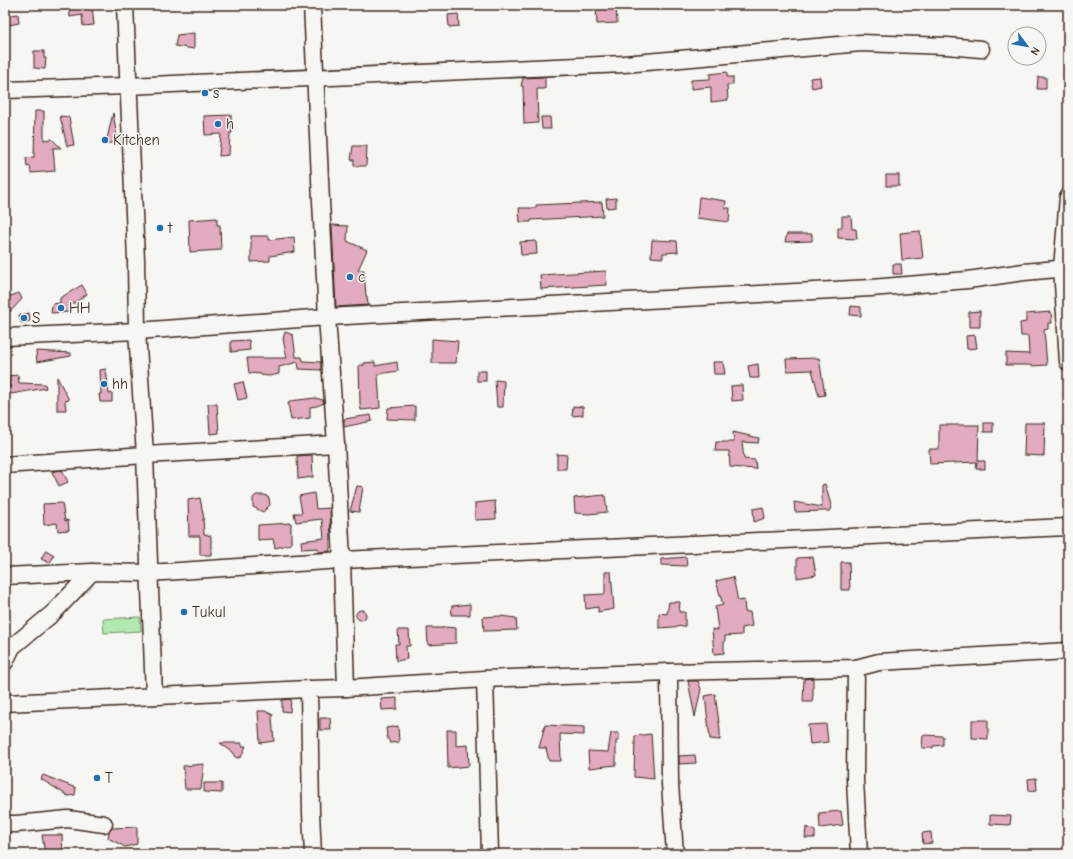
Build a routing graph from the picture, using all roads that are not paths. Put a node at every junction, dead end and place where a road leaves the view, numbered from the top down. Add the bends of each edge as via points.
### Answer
1 (125, 5) edge
2 (312, 5) edge
3 (981, 49) dead end
4 (315, 78) junction
5 (128, 86) junction
6 (5, 90) edge
7 (1068, 197) edge
8 (1065, 268) edge
9 (327, 317) junction
10 (137, 331) junction
11 (5, 337) edge
12 (1068, 362) edge
13 (336, 444) junction
14 (145, 455) junction
15 (5, 465) edge
16 (1068, 527) edge
17 (342, 560) junction
18 (92, 572) junction
19 (149, 573) junction
20 (5, 576) edge
21 (1068, 651) edge
22 (5, 662) edge
23 (856, 668) junction
24 (669, 672) junction
25 (485, 679) junction
26 (346, 688) junction
27 (309, 689) junction
28 (154, 696) junction
29 (5, 703) edge
30 (5, 824) edge
31 (104, 824) dead end
32 (313, 854) edge
33 (490, 854) edge
34 (675, 854) edge
35 (859, 854) edge

1 - 5 street
2 - 4 street
3 - 4 street via 861,43 624,64
4 - 5 street
4 - 9 street
5 - 6 street
5 - 10 street
7 - 8 street
8 - 9 street via 871,288
8 - 12 street
9 - 10 street
9 - 13 street
10 - 11 street
10 - 14 street
13 - 14 street
13 - 17 street
14 - 15 street
14 - 19 street
16 - 17 street
17 - 19 street
17 - 26 street
18 - 19 street
18 - 20 street
18 - 22 street via 53,613 12,646
19 - 28 street
21 - 23 street via 879,662
23 - 24 street
23 - 35 street via 855,780
24 - 25 street
24 - 34 street via 670,784
25 - 26 street
25 - 33 street
26 - 27 street
27 - 28 street
27 - 32 street
28 - 29 street
30 - 31 street via 68,819

